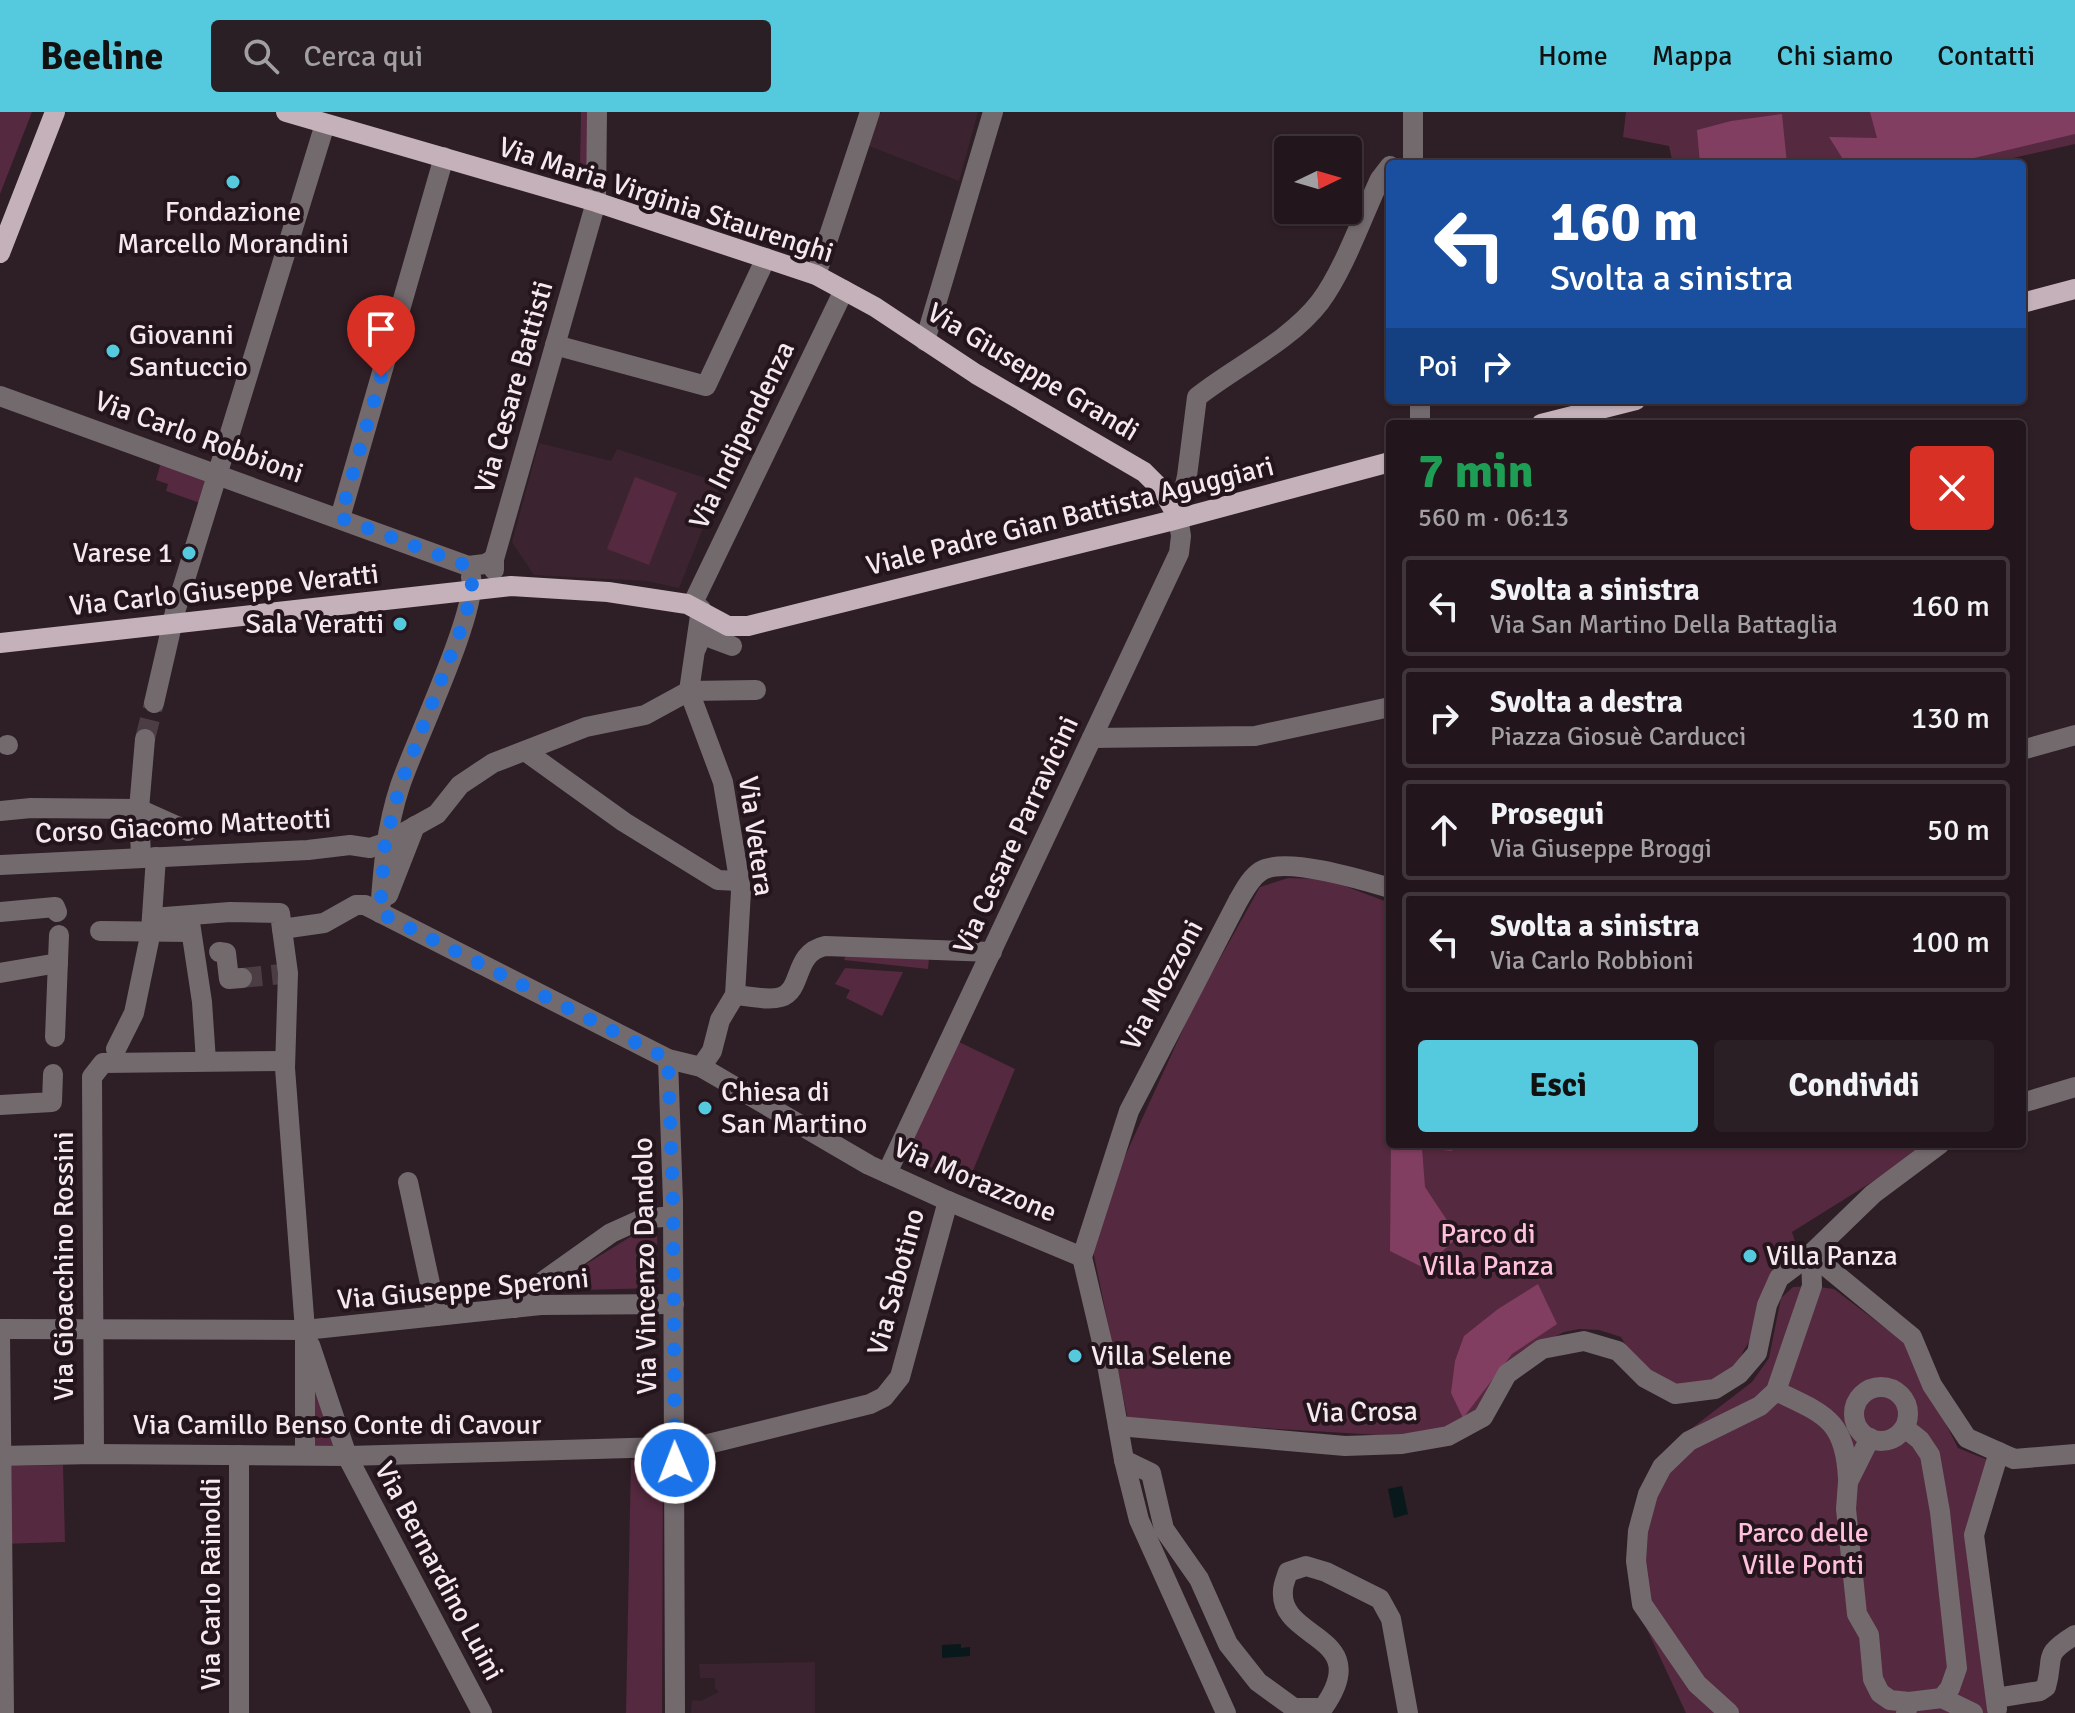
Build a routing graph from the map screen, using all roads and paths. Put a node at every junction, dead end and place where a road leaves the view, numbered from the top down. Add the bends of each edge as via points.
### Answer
1 (53, 112) edge
2 (286, 112) edge
3 (597, 112) edge
4 (870, 112) edge
5 (993, 112) edge
6 (1413, 112) edge
7 (325, 124) junction
8 (1413, 137) junction
9 (444, 157) junction
10 (1395, 160) edge
11 (1413, 160) edge
12 (1386, 171) edge
13 (596, 202) junction
14 (0, 243) edge
15 (0, 253) edge
16 (766, 258) junction
17 (816, 275) junction
18 (2075, 289) edge
19 (844, 290) junction
20 (2026, 302) edge
21 (925, 341) junction
22 (555, 345) junction
23 (0, 396) edge
24 (1620, 404) edge
25 (1557, 420) edge
26 (1386, 463) edge
27 (217, 473) junction
28 (1178, 517) junction
29 (340, 518) junction
30 (494, 559) junction
31 (468, 566) junction
32 (497, 588) junction
33 (473, 590) junction
34 (698, 609) junction
35 (172, 623) junction
36 (0, 643) edge
37 (732, 646) dead end
38 (756, 690) dead end
39 (689, 691) junction
40 (154, 703) tunnel mouth
41 (1386, 708) edge
42 (2075, 735) edge
43 (1092, 738) junction
44 (145, 739) tunnel mouth
45 (2026, 749) edge
46 (525, 751) junction
47 (139, 809) junction
48 (0, 811) edge
49 (415, 826) junction
50 (188, 831) dead end
51 (377, 845) junction
52 (149, 857) junction
53 (0, 865) edge
54 (739, 881) junction
55 (1386, 887) edge
56 (0, 912) edge
57 (57, 912) dead end
58 (380, 913) junction
59 (151, 925) junction
60 (282, 929) junction
61 (100, 931) dead end
62 (59, 935) dead end
63 (193, 938) junction
64 (219, 952) dead end
65 (992, 952) junction
66 (58, 963) junction
67 (0, 973) edge
68 (242, 978) dead end
69 (735, 995) junction
70 (55, 1037) dead end
71 (116, 1049) dead end
72 (668, 1059) junction
73 (206, 1061) junction
74 (284, 1061) junction
75 (701, 1067) junction
76 (53, 1074) dead end
77 (2075, 1087) edge
78 (2026, 1102) edge
79 (0, 1105) edge
80 (1935, 1148) edge
81 (887, 1173) junction
82 (408, 1182) dead end
83 (948, 1201) junction
84 (673, 1216) junction
85 (1811, 1254) junction
86 (1082, 1257) junction
87 (674, 1304) junction
88 (515, 1308) junction
89 (437, 1316) junction
90 (91, 1329) junction
91 (305, 1330) junction
92 (0, 1332) edge
93 (1776, 1391) junction
94 (1118, 1426) junction
95 (1905, 1428) junction
96 (1870, 1438) junction
97 (675, 1448) junction
98 (1999, 1452) junction
99 (94, 1454) junction
100 (305, 1454) junction
101 (239, 1455) junction
102 (2075, 1455) edge
103 (0, 1456) edge
104 (347, 1456) junction
105 (1124, 1460) junction
106 (1848, 1482) junction
107 (2075, 1635) edge
108 (1942, 1698) junction
109 (1908, 1707) edge
110 (1314, 1711) edge
111 (4, 1713) edge
112 (239, 1713) edge
113 (482, 1713) edge
114 (675, 1713) edge
115 (1226, 1713) edge
116 (1408, 1713) edge
117 (1729, 1713) edge
118 (1973, 1713) edge

1 - 14 main road
1 - 15 main road
2 - 7 main road, Via Maria Virginia Staurenghi
3 - 13 street, Via Cesare Battisti
4 - 17 street
5 - 21 street
6 - 8 street
7 - 9 main road, Via Maria Virginia Staurenghi
7 - 27 street
8 - 10 street, Via Cesare Parravicini
8 - 11 street
9 - 13 main road, Via Maria Virginia Staurenghi
9 - 29 street
12 - 28 street, Via Cesare Parravicini via 1319,302 1269,349 1197,397
13 - 16 main road, Via Maria Virginia Staurenghi
13 - 22 street, Via Cesare Battisti
16 - 17 main road, Via Maria Virginia Staurenghi
16 - 22 street via 706,386
17 - 19 main road, Via Maria Virginia Staurenghi
18 - 20 main road
19 - 21 main road, Via Giuseppe Grandi
19 - 34 street, Via Indipendenza
21 - 28 main road, Via Giuseppe Grandi via 1144,472
22 - 30 street, Via Cesare Battisti
23 - 27 street, Via Carlo Robbioni
24 - 25 main road
26 - 28 main road, Viale Padre Gian Battista Aguggiari
27 - 29 street, Via Carlo Robbioni
27 - 35 street
28 - 34 main road, Viale Padre Gian Battista Aguggiari via 748,626 728,626
28 - 43 street, Via Cesare Parravicini via 1179,553
29 - 31 street, Via Carlo Robbioni
30 - 31 street
30 - 32 street, Via Cesare Battisti
31 - 33 street
32 - 33 main road, Via Carlo Giuseppe Veratti
32 - 34 main road, Via Carlo Giuseppe Veratti via 608,592
33 - 35 main road, Via Carlo Giuseppe Veratti
33 - 51 street
34 - 39 street, Via Indipendenza
35 - 36 main road, Via Carlo Giuseppe Veratti
35 - 40 street
37 - 39 street via 700,634
38 - 39 street
39 - 46 street via 645,715 586,727
39 - 54 street, Via Vetera via 723,782
41 - 43 street via 1255,736
42 - 45 street
43 - 65 street, Via Cesare Parravicini
44 - 47 street
46 - 49 street via 493,763 460,785 437,814
46 - 54 street via 624,822 718,880
47 - 48 street
47 - 50 street
47 - 52 street
49 - 51 street
49 - 58 street
51 - 52 street, Corso Giacomo Matteotti
51 - 58 street
52 - 53 street, Corso Giacomo Matteotti
52 - 59 street
54 - 69 street, Via Vetera
55 - 86 street, Via Mozzoni via 1333,871 1264,869 1254,876 1129,1111
56 - 57 street via 55,907
58 - 60 street via 356,905 324,923
58 - 72 street, Via Morazzone
59 - 61 street
59 - 63 street
59 - 71 street via 134,1013
60 - 63 street via 280,913 230,912
60 - 74 street
62 - 66 street
63 - 73 street
64 - 68 street via 226,953 229,979
65 - 69 street via 825,946 805,956 789,993 779,998
65 - 81 street, Via Cesare Parravicini
66 - 67 street
66 - 70 street
69 - 75 street
72 - 75 street, Via Morazzone
72 - 84 street, Via Vincenzo Dandolo
73 - 74 street
73 - 90 street, Via Gioacchino Rossini via 103,1063 92,1077
74 - 91 street
75 - 81 street, Via Morazzone
76 - 79 street via 52,1102
77 - 78 street
80 - 85 street, Via Crosa via 1873,1194
81 - 83 street, Via Morazzone
82 - 89 street
83 - 86 street, Via Morazzone
83 - 97 street, Via Sabotino via 900,1377 884,1397
84 - 87 street, Via Vincenzo Dandolo
84 - 88 street via 642,1219 611,1233 525,1294
85 - 93 street via 1812,1286
85 - 94 street, Via Crosa via 1779,1278 1757,1353 1739,1374 1715,1389 1675,1394 1645,1378 1618,1351 1584,1341 1542,1349 1507,1374 1483,1417 1448,1436 1345,1446
85 - 98 street via 1912,1337 1932,1385 1967,1438
86 - 94 street
87 - 88 street, Via Giuseppe Speroni
87 - 97 street, Via Vincenzo Dandolo
88 - 89 street, Via Giuseppe Speroni
89 - 91 street, Via Giuseppe Speroni
90 - 91 street, Via Giuseppe Speroni
90 - 92 street, Via Giuseppe Speroni
90 - 99 street, Via Gioacchino Rossini
91 - 100 street
91 - 104 street, Via Bernardino Luini
92 - 103 street
93 - 106 street via 1825,1417 1842,1435
93 - 117 street via 1760,1406 1689,1441 1662,1467 1638,1531 1642,1604 1697,1684
94 - 105 street
95 - 96 street via 1891,1438
95 - 96 street via 1909,1415 1898,1391 1876,1388 1857,1401 1854,1411 1855,1424
95 - 108 street via 1930,1455 1940,1512 1957,1668
96 - 106 street
97 - 104 street, Via Camillo Benso Conte di Cavour
97 - 114 street, Via Vincenzo Dandolo
98 - 102 street via 2014,1459
98 - 107 street via 1974,1535 1996,1704 2046,1687 2048,1660 2056,1647
99 - 101 street, Via Camillo Benso Conte di Cavour
99 - 103 street, Via Camillo Benso Conte di Cavour
100 - 101 street, Via Camillo Benso Conte di Cavour
100 - 104 street, Via Camillo Benso Conte di Cavour
101 - 112 street, Via Carlo Rainoldi
103 - 111 street
104 - 113 street, Via Bernardino Luini
105 - 110 street via 1151,1473 1164,1529 1199,1579 1228,1644 1258,1682 1294,1708
105 - 115 street via 1139,1520
106 - 109 street via 1857,1614 1869,1635 1873,1679 1880,1693
108 - 109 street
108 - 118 street
110 - 116 street via 1323,1708 1337,1689 1340,1669 1332,1650 1290,1614 1282,1593 1288,1572 1306,1566 1380,1599 1391,1619

